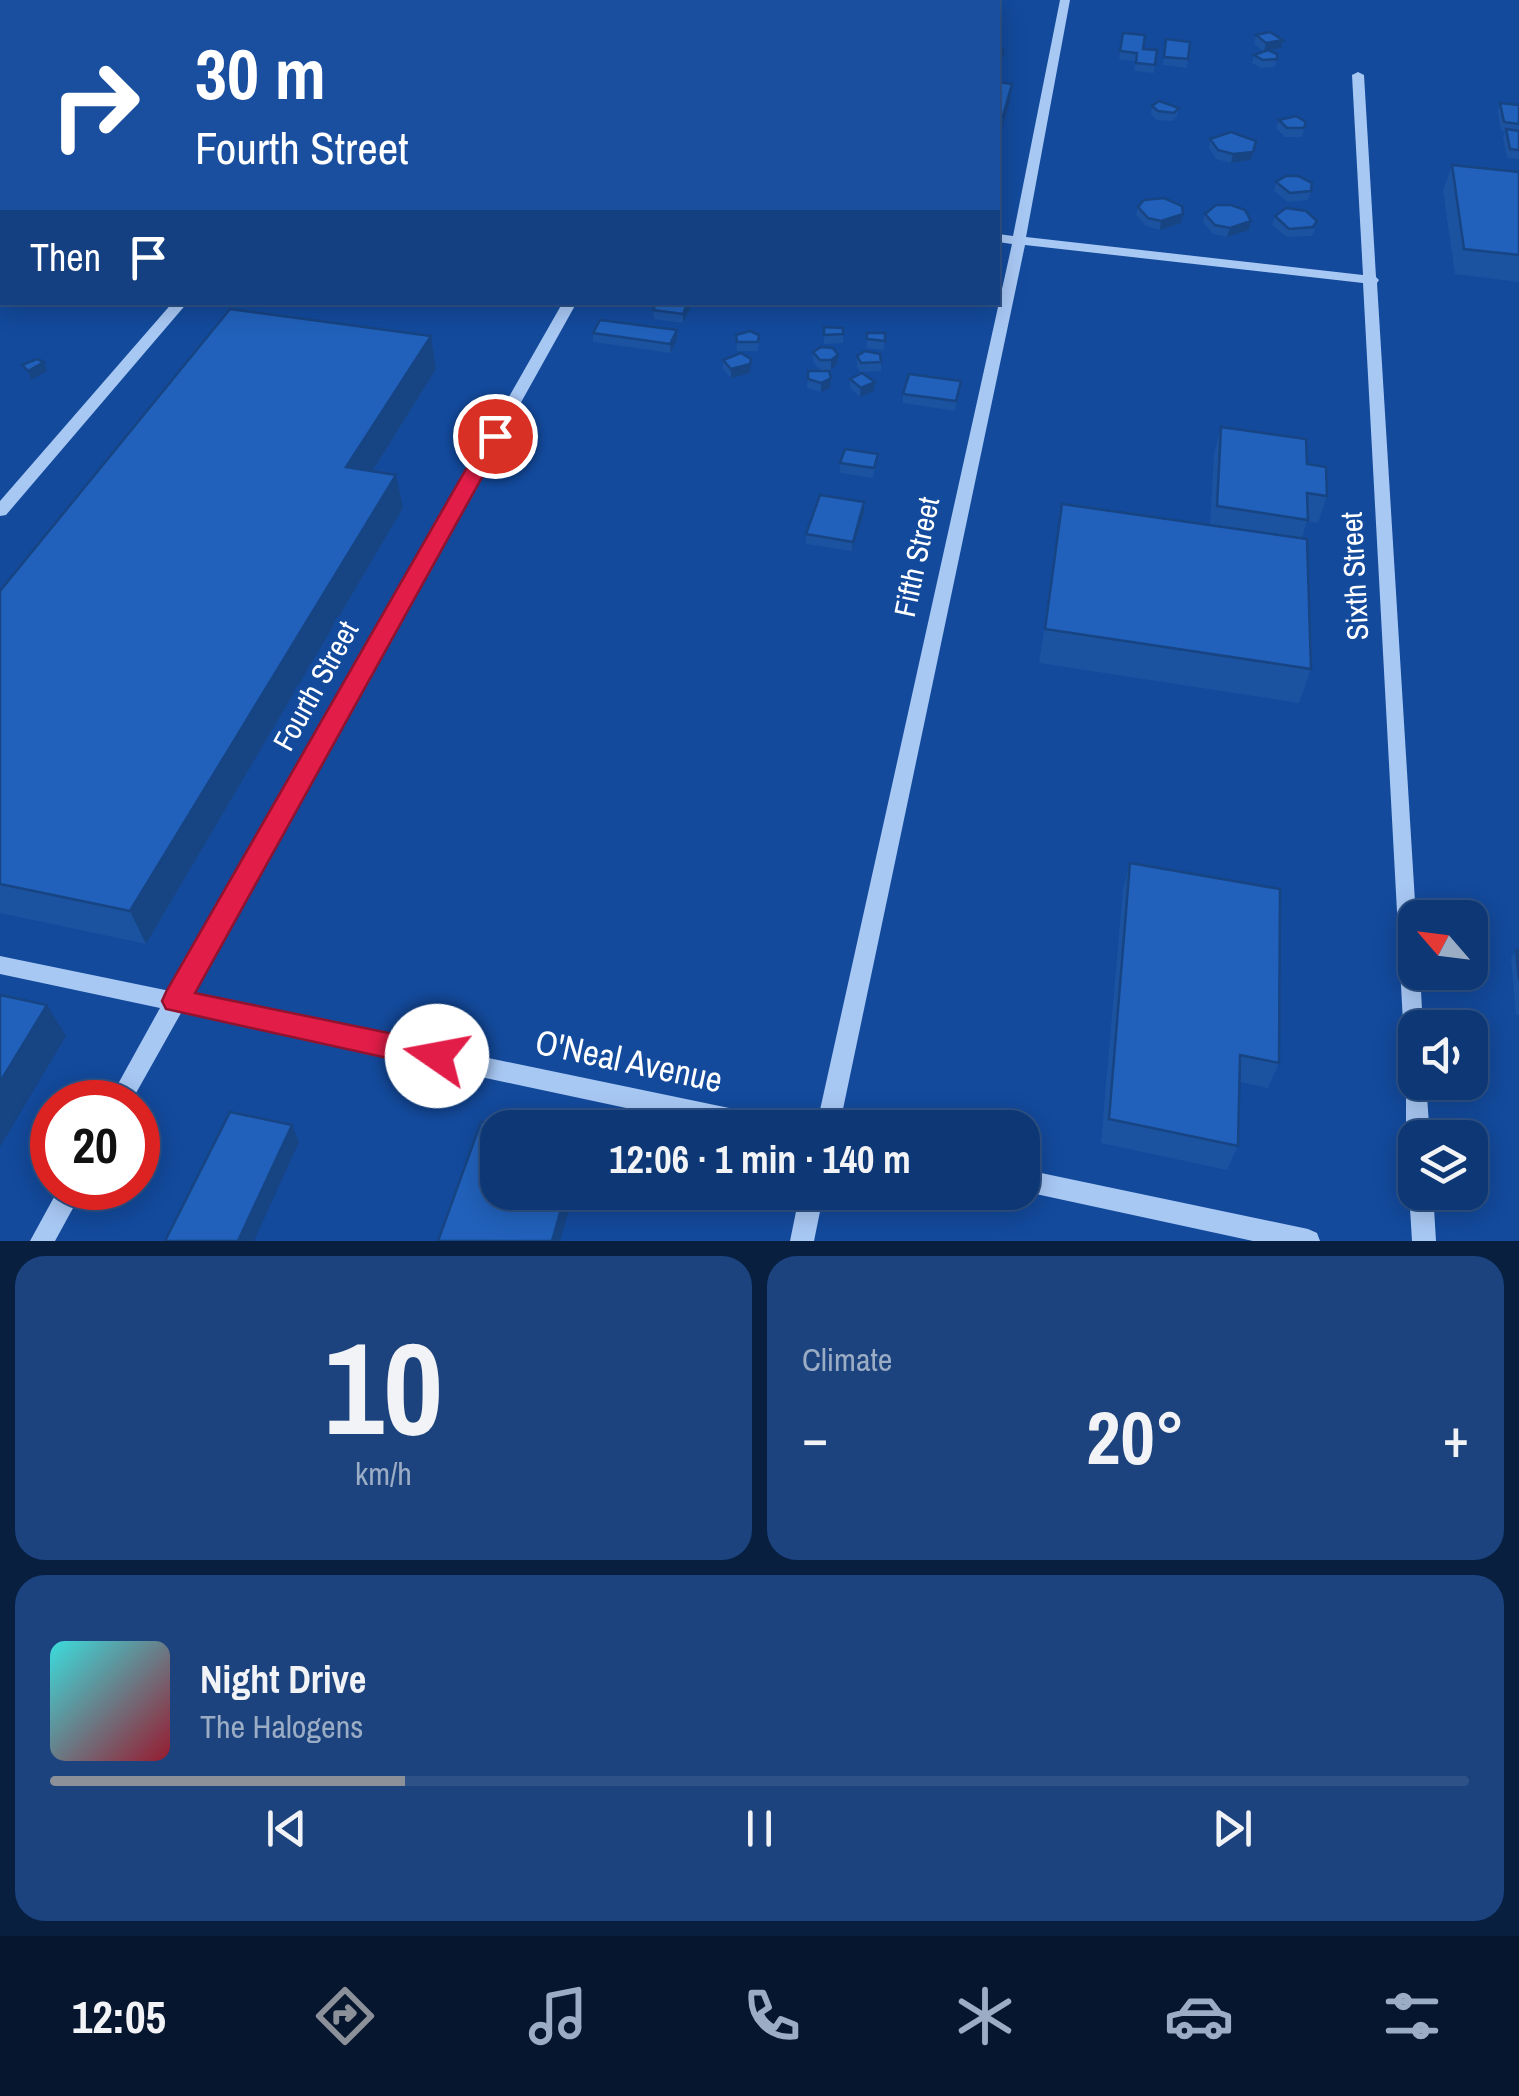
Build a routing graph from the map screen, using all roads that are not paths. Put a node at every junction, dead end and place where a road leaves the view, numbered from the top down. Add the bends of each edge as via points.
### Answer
1 (1065, 0) edge
2 (1358, 75) dead end
3 (1000, 238) edge
4 (1019, 240) junction
5 (1372, 280) junction
6 (178, 305) edge
7 (568, 305) edge
8 (0, 512) edge
9 (0, 965) edge
10 (176, 1001) junction
11 (1412, 1010) edge
12 (132, 1080) edge
13 (688, 1110) edge
14 (831, 1110) edge
15 (1040, 1184) edge
16 (60, 1210) edge
17 (808, 1210) edge
18 (1423, 1210) edge
19 (42, 1241) edge
20 (802, 1241) edge
21 (1308, 1241) edge
22 (1424, 1241) edge

1 - 4 lane, Fifth Street
2 - 5 lane, Sixth Street
3 - 4 lane
4 - 5 lane
4 - 14 lane, Fifth Street
5 - 11 lane, Sixth Street
6 - 8 lane
7 - 10 lane, Fourth Street
9 - 10 lane, O'Neal Avenue
10 - 12 lane, Fourth Street
10 - 13 lane, O'Neal Avenue
15 - 21 lane
16 - 19 lane
17 - 20 lane
18 - 22 lane

